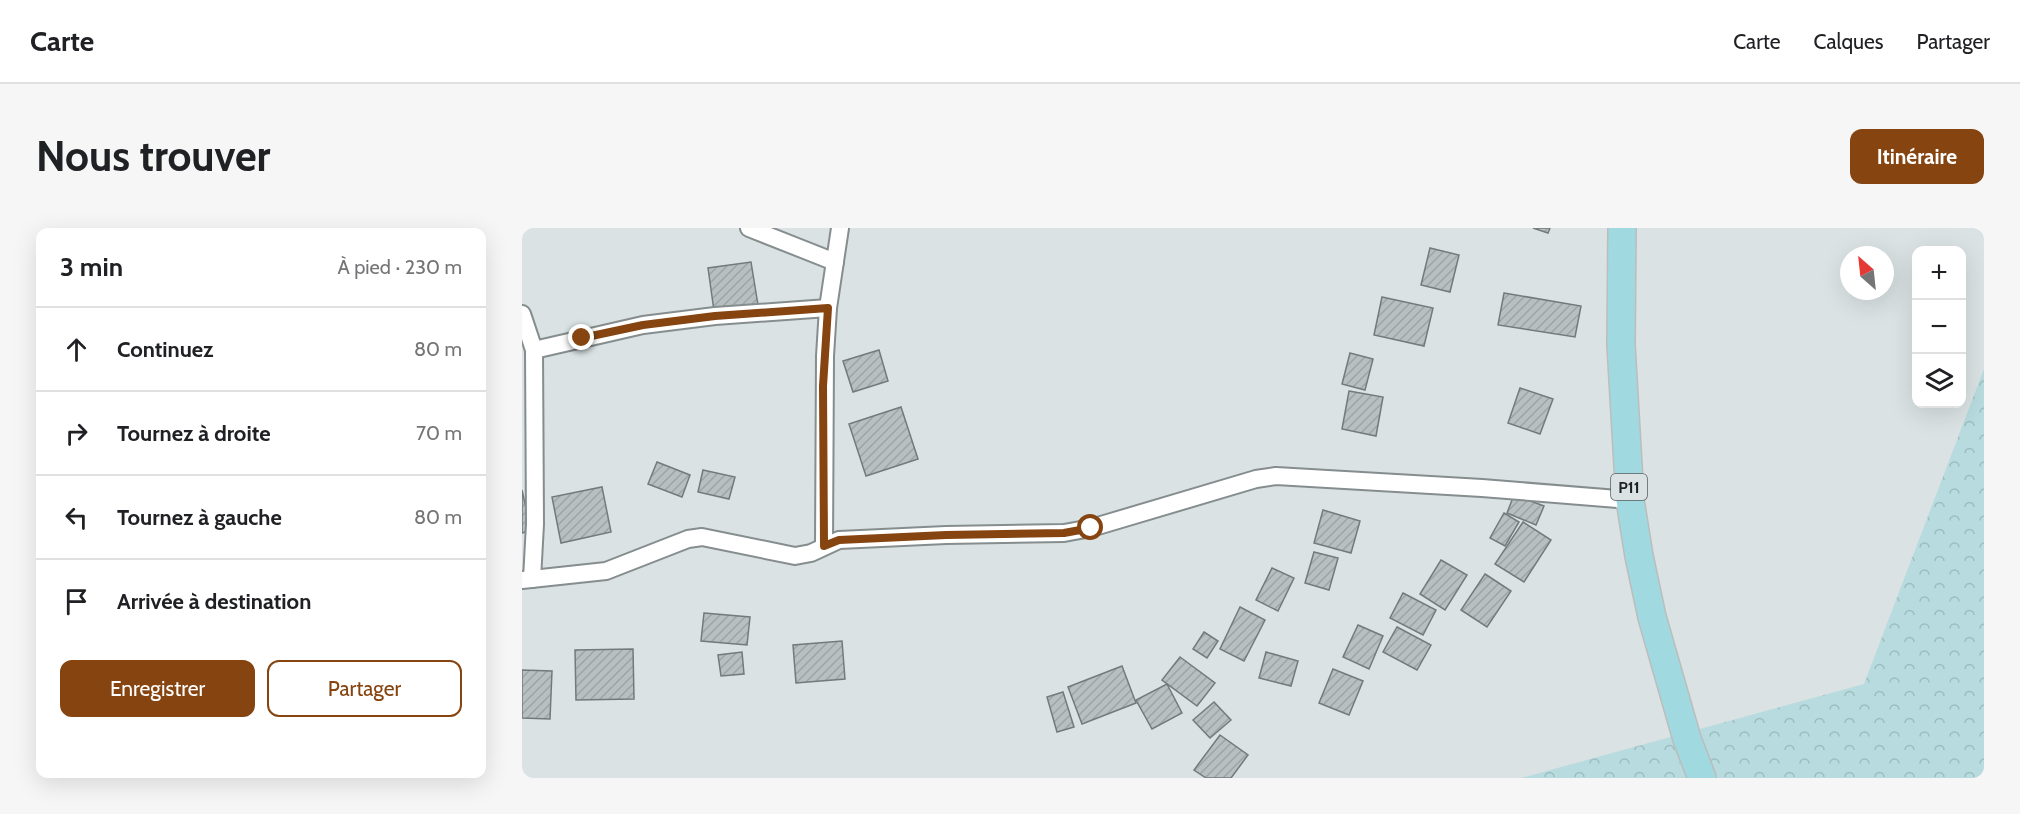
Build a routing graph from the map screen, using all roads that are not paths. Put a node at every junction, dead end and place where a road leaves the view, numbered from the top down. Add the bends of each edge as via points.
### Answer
1 (749, 228) edge
2 (840, 228) edge
3 (1622, 228) edge
4 (835, 262) junction
5 (828, 308) junction
6 (522, 314) edge
7 (534, 350) junction
8 (1630, 500) junction
9 (824, 546) junction
10 (527, 579) edge
11 (1702, 778) edge

1 - 4 street
2 - 4 street
3 - 8 main road, P11 via 1621,345
4 - 5 street
5 - 7 street via 643,325
5 - 9 street via 823,386
6 - 7 street
7 - 10 street via 535,524
8 - 9 street via 1276,476 1064,533 839,540
8 - 11 main road, P11 via 1652,617 1687,740
9 - 10 street via 795,556 702,537 606,571

